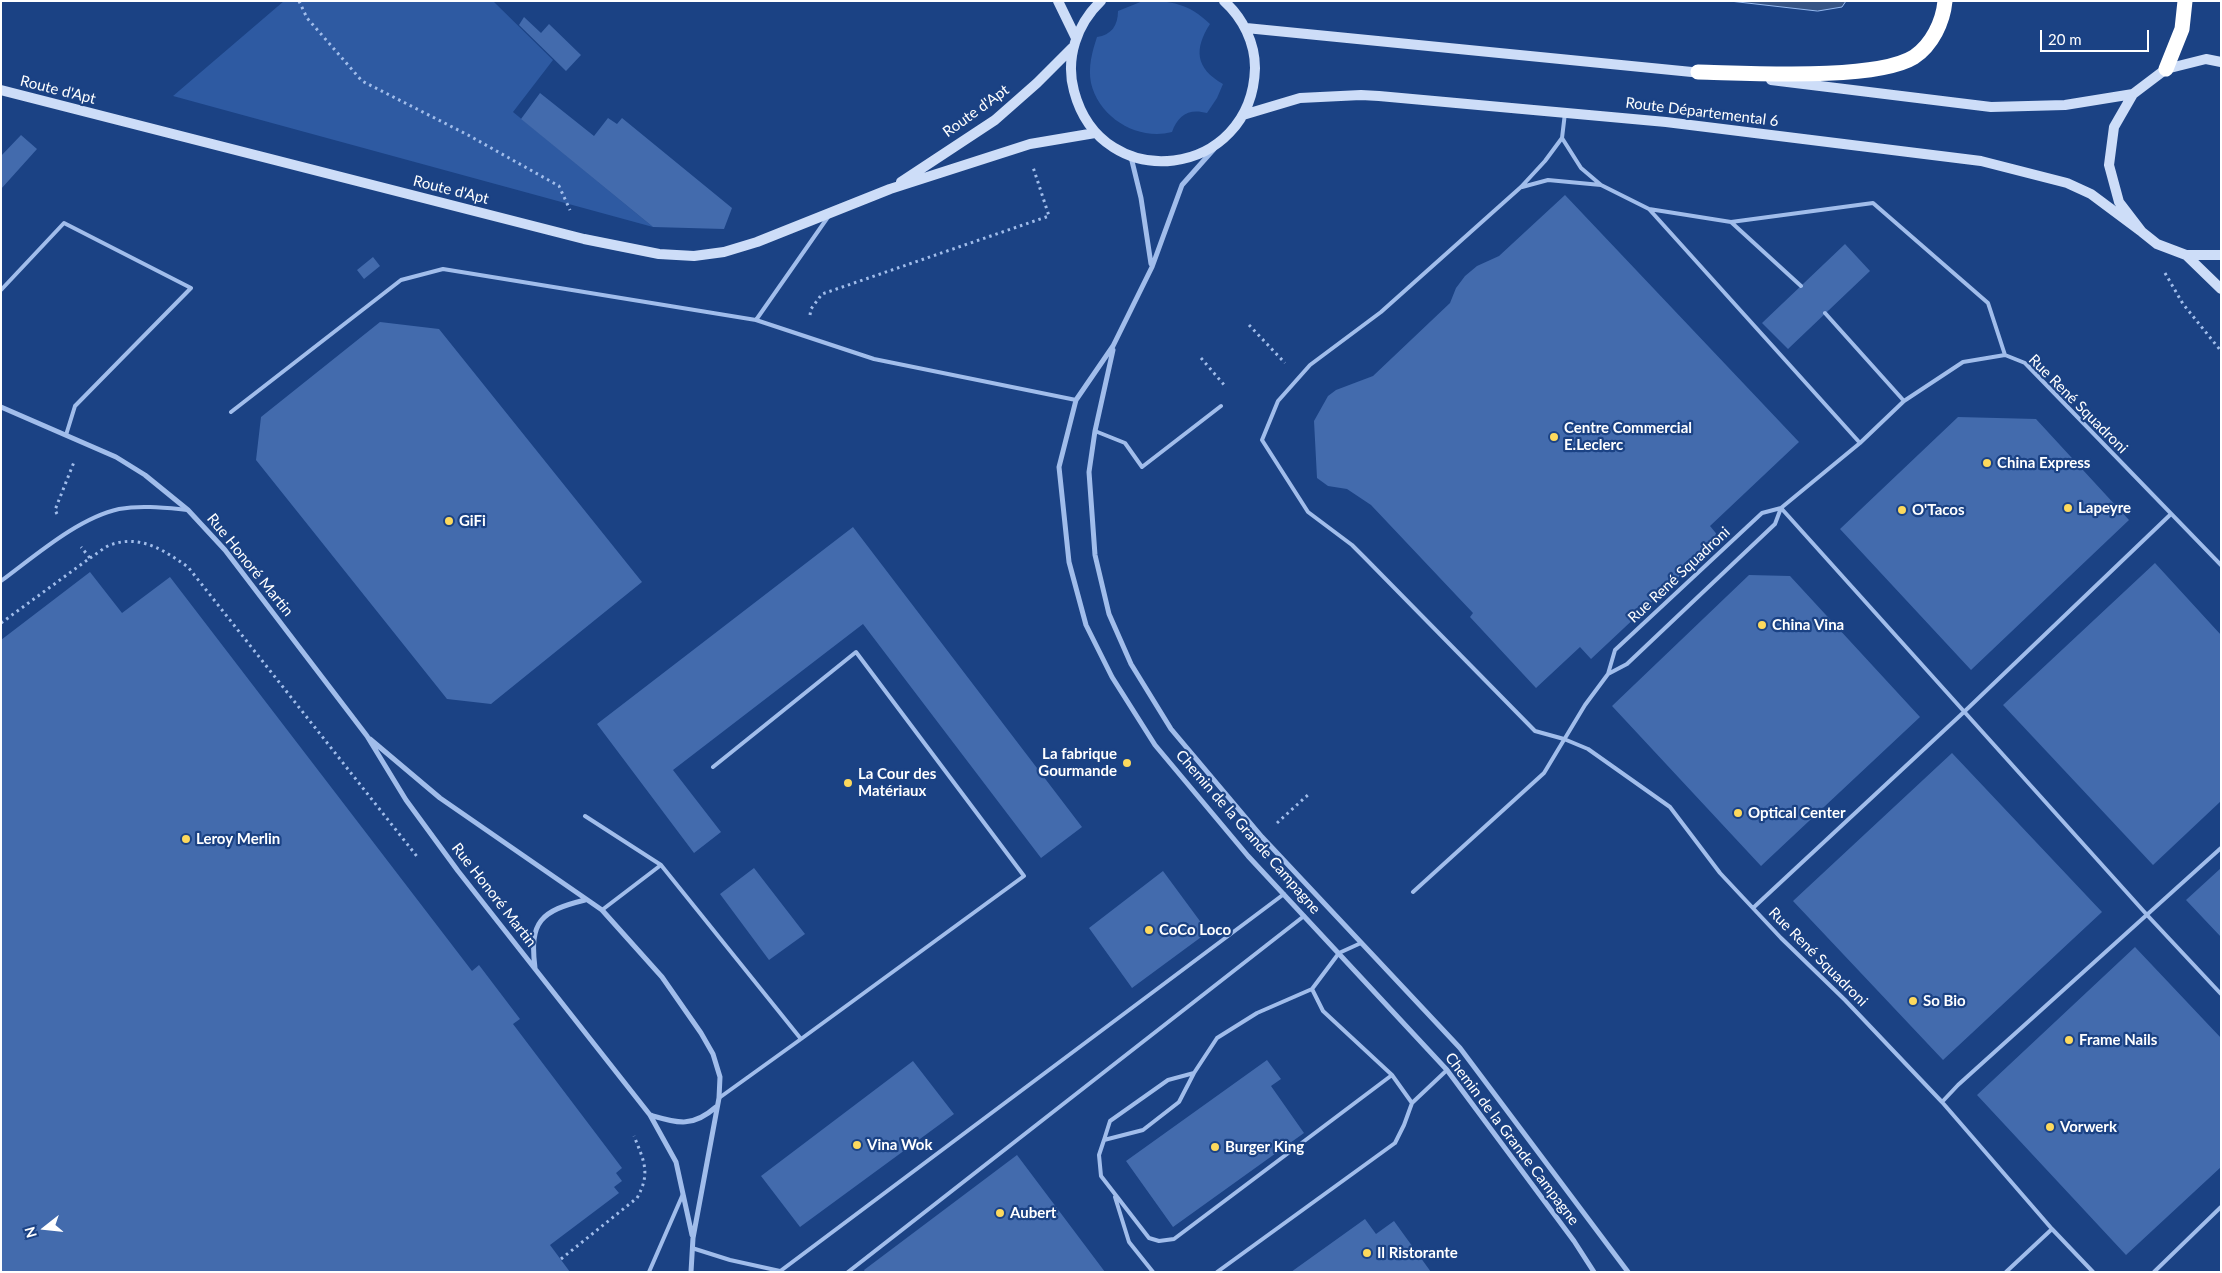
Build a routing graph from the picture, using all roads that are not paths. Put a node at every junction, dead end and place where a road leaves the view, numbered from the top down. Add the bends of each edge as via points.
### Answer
1 (1058, 1) edge
2 (1101, 1) edge
3 (1224, 1) edge
4 (1944, 1) edge
5 (2185, 1) edge
6 (1246, 28) junction
7 (1076, 38) junction
8 (1072, 48) junction
9 (2221, 62) edge
10 (2166, 69) junction
11 (1698, 72) junction
12 (1, 90) edge
13 (2133, 94) junction
14 (1565, 112) junction
15 (1243, 115) junction
16 (1095, 132) junction
17 (1562, 138) junction
18 (1219, 143) junction
19 (1131, 157) junction
20 (1601, 185) junction
21 (1520, 187) junction
22 (890, 189) junction
23 (1649, 209) junction
24 (830, 213) junction
25 (1730, 222) junction
26 (2142, 232) junction
27 (2186, 255) junction
28 (2221, 255) edge
29 (1152, 266) junction
30 (1801, 286) dead end
31 (2221, 289) edge
32 (1, 290) edge
33 (1826, 313) dead end
34 (756, 320) junction
35 (1114, 346) junction
36 (2005, 355) junction
37 (1076, 400) junction
38 (1904, 401) junction
39 (1221, 406) dead end
40 (1, 407) edge
41 (231, 412) dead end
42 (1095, 432) junction
43 (66, 435) junction
44 (1860, 443) junction
45 (1781, 508) junction
46 (188, 510) junction
47 (2171, 514) junction
48 (2221, 564) edge
49 (1, 581) edge
50 (1608, 674) junction
51 (1965, 711) junction
52 (367, 736) junction
53 (1564, 739) junction
54 (713, 767) dead end
55 (585, 816) dead end
56 (2221, 848) edge
57 (660, 864) junction
58 (1413, 892) dead end
59 (1284, 894) junction
60 (585, 900) junction
61 (1753, 908) junction
62 (602, 910) junction
63 (1304, 916) junction
64 (2148, 916) junction
65 (1361, 943) junction
66 (1339, 953) junction
67 (535, 968) junction
68 (1312, 989) junction
69 (2221, 994) edge
70 (801, 1039) junction
71 (1447, 1070) junction
72 (1194, 1074) junction
73 (1392, 1076) junction
74 (719, 1098) junction
75 (1942, 1102) junction
76 (1412, 1103) junction
77 (716, 1106) junction
78 (650, 1115) junction
79 (1104, 1140) junction
80 (684, 1192) junction
81 (1114, 1195) junction
82 (2221, 1207) edge
83 (2052, 1229) junction
84 (693, 1238) junction
85 (692, 1248) junction
86 (780, 1271) edge
87 (649, 1272) edge
88 (691, 1272) edge
89 (848, 1272) edge
90 (1153, 1272) edge
91 (1217, 1272) edge
92 (1594, 1272) edge
93 (1628, 1272) edge
94 (2006, 1272) edge
95 (2093, 1272) edge
96 (2154, 1272) edge

1 - 7 main road
2 - 7 main road via 1089,12
3 - 6 main road
4 - 11 highway via 1939,24 1929,43 1914,56 1893,66 1853,71
5 - 10 highway via 2182,29
6 - 11 main road
6 - 15 main road via 1255,56 1254,86
7 - 8 main road
8 - 16 main road via 1070,78 1078,107
8 - 22 main road, Route d'Apt via 995,120
9 - 10 main road via 2206,59
10 - 13 main road
11 - 13 main road via 1991,106 2065,106
12 - 24 main road, Route d'Apt via 584,239 658,254 694,256 724,252
13 - 26 main road via 2114,127 2109,165 2119,202
14 - 15 main road, Route Départemental 6 via 1361,95 1300,98
14 - 17 lane
14 - 26 main road, Route Départemental 6 via 1981,161 2083,190
15 - 18 main road
16 - 19 main road via 1112,147
16 - 22 main road, Route d'Apt via 1030,144
17 - 20 lane via 1581,168
17 - 21 lane
18 - 19 main road via 1192,158 1161,162
18 - 29 street, Chemin de la Grande Campagne via 1182,184
19 - 29 street
20 - 21 lane via 1548,180
20 - 23 lane
21 - 53 lane via 1380,312 1310,365 1278,401 1262,440 1308,512 1366,558 1535,731
22 - 24 main road, Route d'Apt
23 - 25 lane
23 - 44 lane
24 - 34 lane
25 - 30 lane
25 - 36 lane via 1873,203 1988,303
26 - 27 main road via 2157,244
27 - 28 main road
27 - 31 main road
29 - 35 street, Chemin de la Grande Campagne
32 - 43 lane via 64,223 191,288 75,406
33 - 38 lane
34 - 37 lane via 874,359
34 - 41 lane via 443,269 401,280
35 - 37 street, Chemin de la Grande Campagne
35 - 42 street, Chemin de la Grande Campagne
36 - 38 lane, Rue René Squadroni via 1963,362
36 - 47 lane, Rue René Squadroni via 2025,363
37 - 59 street, Chemin de la Grande Campagne via 1059,467 1069,562 1086,625 1112,677 1155,745
38 - 44 lane, Rue René Squadroni
39 - 42 lane via 1142,467 1125,443
40 - 43 street, Rue Honoré Martin
42 - 65 street, Chemin de la Grande Campagne via 1089,472 1095,556 1109,614 1131,664 1171,729 1262,837
43 - 46 street, Rue Honoré Martin via 116,457
44 - 45 lane, Rue René Squadroni
45 - 50 lane, Rue René Squadroni via 1774,524 1627,664
45 - 50 lane, Rue René Squadroni via 1762,513 1615,650
45 - 51 lane
46 - 49 lane via 149,507 95,517
46 - 52 street, Rue Honoré Martin via 225,550
47 - 48 lane, Rue René Squadroni
47 - 51 lane
50 - 53 lane, Rue René Squadroni
51 - 61 lane
51 - 64 lane
52 - 60 street, Rue Honoré Martin via 440,798
52 - 67 street, Rue Honoré Martin via 406,800
53 - 58 lane via 1544,772
53 - 61 lane, Rue René Squadroni via 1588,749 1670,807 1720,873
54 - 70 lane via 856,652 1024,876
55 - 57 lane
56 - 64 lane
57 - 62 lane
57 - 70 lane
59 - 63 street, Chemin de la Grande Campagne
59 - 86 lane
60 - 62 street, Rue Honoré Martin
60 - 67 street, Rue Honoré Martin via 559,906 544,917 532,946
61 - 75 lane, Rue René Squadroni
62 - 74 street, Rue Honoré Martin via 662,977 701,1033 713,1054 720,1077
63 - 66 street, Chemin de la Grande Campagne
63 - 89 lane
64 - 69 lane
64 - 75 lane
65 - 66 lane
65 - 93 street, Chemin de la Grande Campagne via 1460,1048
66 - 68 lane
66 - 71 street, Chemin de la Grande Campagne
67 - 78 street, Rue Honoré Martin
68 - 72 lane via 1257,1012 1218,1038
68 - 73 lane via 1323,1011
70 - 74 lane
71 - 76 lane
71 - 92 street, Chemin de la Grande Campagne
72 - 79 lane via 1179,1102 1143,1130
72 - 79 lane via 1168,1080 1110,1121
73 - 76 lane
73 - 81 lane via 1174,1239 1159,1241 1149,1238
74 - 77 street, Rue Honoré Martin
75 - 83 lane, Rue René Squadroni
76 - 91 lane via 1395,1143
77 - 78 street via 692,1122 677,1123
77 - 84 street, Rue Honoré Martin
78 - 80 street, Rue Honoré Martin via 676,1162
79 - 81 lane via 1099,1155 1101,1176
80 - 84 street, Rue Honoré Martin
80 - 87 lane
81 - 90 lane via 1129,1242
82 - 96 lane
83 - 94 lane
83 - 95 lane, Rue René Squadroni
84 - 85 street, Rue Honoré Martin
85 - 86 lane
85 - 88 street, Rue Honoré Martin

